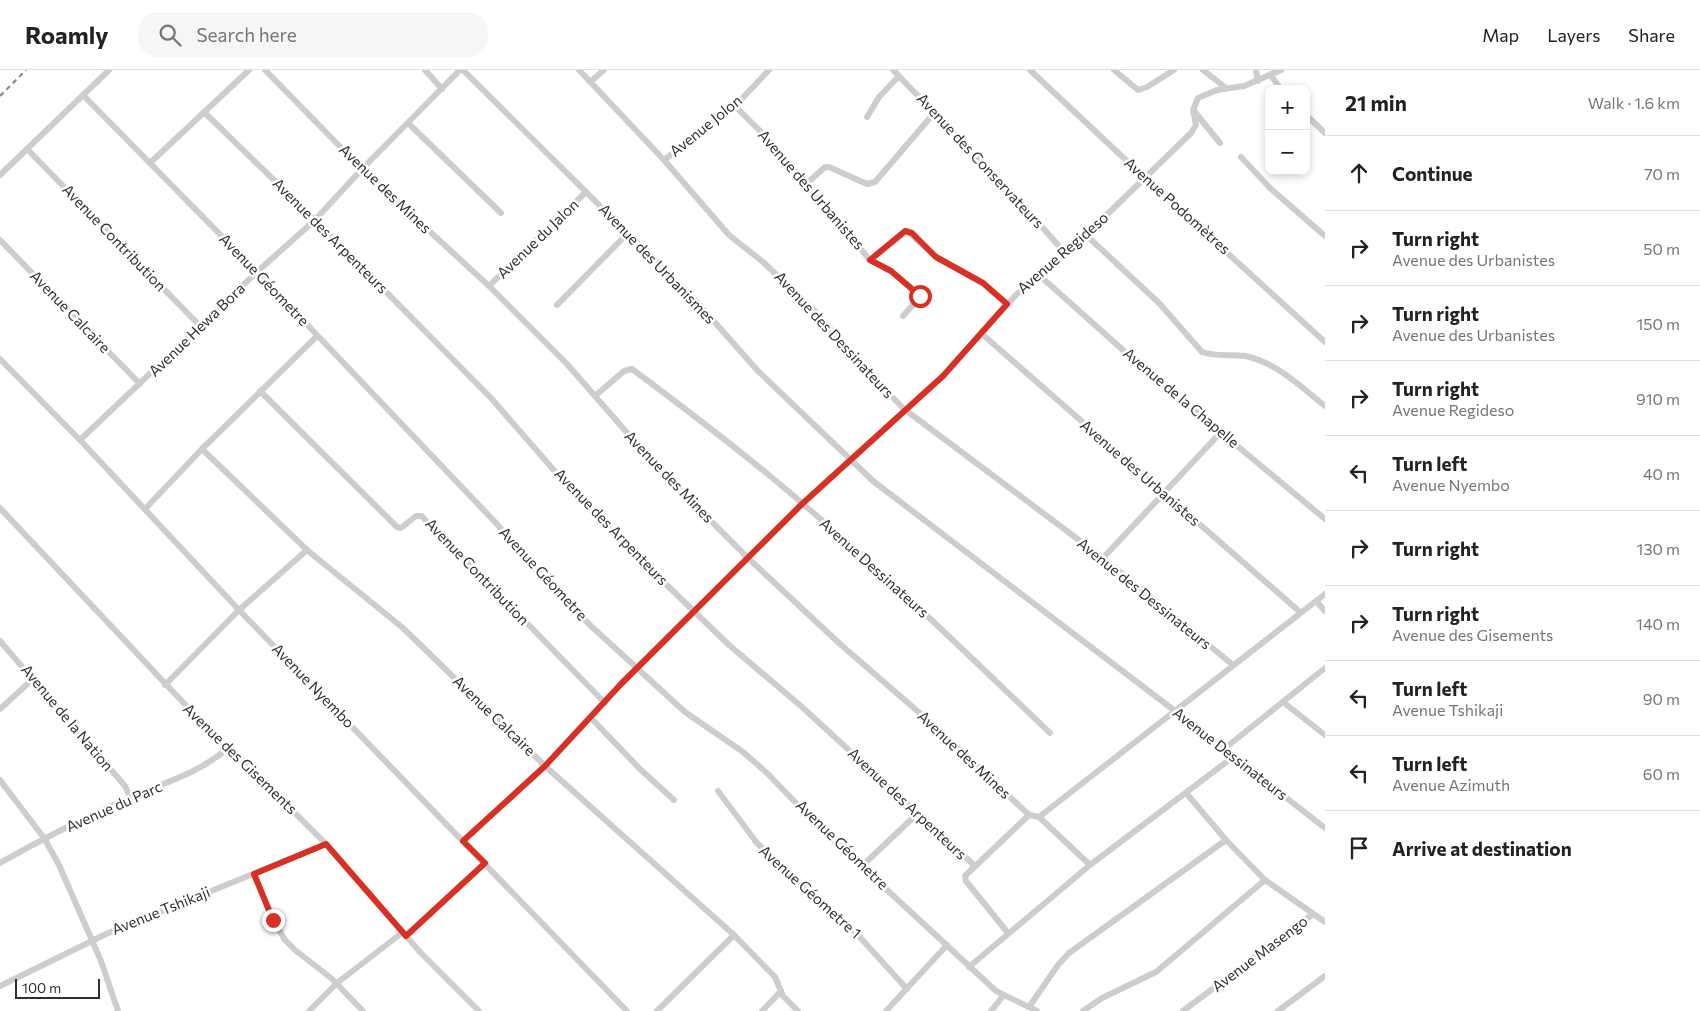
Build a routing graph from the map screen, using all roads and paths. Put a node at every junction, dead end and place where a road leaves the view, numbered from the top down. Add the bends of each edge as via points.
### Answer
1 (109, 70) edge
2 (249, 70) edge
3 (264, 70) edge
4 (425, 70) edge
5 (462, 70) edge
6 (579, 70) edge
7 (604, 70) edge
8 (769, 70) edge
9 (893, 70) edge
10 (1030, 70) edge
11 (1114, 70) edge
12 (1174, 70) edge
13 (1204, 70) edge
14 (1256, 70) edge
15 (1281, 70) edge
16 (898, 76) junction
17 (1271, 76) junction
18 (1258, 81) junction
19 (590, 82) junction
20 (1278, 85) edge
21 (1226, 88) junction
22 (442, 89) junction
23 (83, 95) junction
24 (735, 106) junction
25 (1193, 110) junction
26 (204, 112) junction
27 (934, 112) junction
28 (867, 117) dead end
29 (1310, 119) edge
30 (408, 123) junction
31 (1325, 133) edge
32 (1220, 143) dead end
33 (27, 150) junction
34 (1241, 157) dead end
35 (664, 160) junction
36 (150, 163) junction
37 (362, 169) junction
38 (0, 175) edge
39 (1145, 178) junction
40 (805, 185) junction
41 (586, 192) junction
42 (501, 213) dead end
43 (315, 220) junction
44 (627, 234) junction
45 (1086, 235) junction
46 (1325, 236) edge
47 (0, 240) edge
48 (1065, 253) junction
49 (870, 260) junction
50 (257, 272) junction
51 (1039, 274) junction
52 (489, 286) junction
53 (1007, 304) junction
54 (557, 305) dead end
55 (903, 316) dead end
56 (201, 326) junction
57 (982, 334) junction
58 (317, 336) junction
59 (1325, 342) edge
60 (0, 360) edge
61 (140, 384) junction
62 (260, 391) junction
63 (595, 396) junction
64 (1325, 406) edge
65 (904, 409) junction
66 (1222, 431) junction
67 (80, 440) junction
68 (202, 449) junction
69 (850, 460) junction
70 (1162, 492) junction
71 (802, 504) junction
72 (0, 508) edge
73 (145, 509) junction
74 (1325, 519) edge
75 (307, 550) junction
76 (1102, 558) junction
77 (749, 559) junction
78 (1325, 594) edge
79 (1316, 601) junction
80 (239, 610) junction
81 (1325, 611) edge
82 (695, 612) junction
83 (1300, 612) junction
84 (0, 641) edge
85 (1233, 665) junction
86 (638, 667) junction
87 (1325, 668) edge
88 (34, 678) junction
89 (165, 685) junction
90 (1283, 702) junction
91 (605, 703) junction
92 (0, 709) edge
93 (1175, 711) junction
94 (591, 718) junction
95 (1050, 733) dead end
96 (1325, 735) edge
97 (1224, 749) junction
98 (227, 750) junction
99 (1233, 757) junction
100 (545, 766) junction
101 (0, 780) edge
102 (718, 791) dead end
103 (1187, 794) junction
104 (130, 798) junction
105 (674, 800) dead end
106 (918, 814) junction
107 (1028, 815) junction
108 (1039, 817) junction
109 (1325, 828) edge
110 (44, 838) junction
111 (1226, 840) junction
112 (463, 841) junction
113 (326, 844) junction
114 (0, 863) edge
115 (485, 863) junction
116 (863, 865) junction
117 (974, 865) junction
118 (1090, 865) junction
119 (254, 874) junction
120 (1265, 880) junction
121 (1313, 914) junction
122 (1325, 922) edge
123 (1008, 933) junction
124 (404, 934) junction
125 (734, 935) junction
126 (92, 940) junction
127 (947, 944) junction
128 (969, 967) junction
129 (1325, 976) edge
130 (337, 983) junction
131 (0, 986) edge
132 (907, 989) junction
133 (781, 991) junction
134 (1003, 996) junction
135 (1029, 1007) junction
136 (118, 1011) edge
137 (309, 1011) edge
138 (362, 1011) edge
139 (479, 1011) edge
140 (628, 1011) edge
141 (657, 1011) edge
142 (762, 1011) edge
143 (798, 1011) edge
144 (886, 1011) edge
145 (991, 1011) edge
146 (1038, 1011) edge
147 (1083, 1011) edge
148 (1183, 1011) edge
149 (1278, 1011) edge

1 - 23 street
2 - 26 street
3 - 37 street, Avenue des Mines
4 - 22 street
5 - 22 street, Avenue Hewa Bora
5 - 41 street, Avenue des Urbanismes
6 - 19 street, Avenue des Dessinateurs
7 - 19 street
8 - 24 street, Avenue Jolon
9 - 16 street, Avenue des Conservateurs
10 - 39 street, Avenue Podomètres
11 - 12 street via 1138,90
13 - 21 street
14 - 18 street
15 - 17 street
16 - 27 street, Avenue des Conservateurs
16 - 28 street
17 - 18 street
17 - 20 street
18 - 21 street
19 - 35 street, Avenue des Dessinateurs
21 - 25 street via 1198,98
22 - 30 street, Avenue Hewa Bora
23 - 33 street
23 - 36 street, Avenue Géometre
24 - 35 street, Avenue Jolon
24 - 40 street, Avenue des Urbanistes via 767,138
25 - 32 street
25 - 39 street, Avenue Regideso via 1196,125 1191,133
26 - 36 street
26 - 43 street, Avenue des Arpenteurs
27 - 40 street via 875,182 866,184 829,166
27 - 48 street, Avenue des Conservateurs
29 - 31 street
30 - 37 street, Avenue Hewa Bora
30 - 42 street
33 - 38 street
33 - 56 street, Avenue Contribution
34 - 46 street via 1270,188
35 - 65 street, Avenue des Dessinateurs via 729,235 764,262 814,310
36 - 50 street, Avenue Géometre
37 - 43 street, Avenue Hewa Bora
37 - 52 street, Avenue des Mines
39 - 45 street, Avenue Regideso
39 - 59 street, Avenue Podomètres
40 - 49 street, Avenue des Urbanistes
41 - 44 street, Avenue des Urbanismes
41 - 52 street, Avenue du Jalon
43 - 50 street, Avenue Hewa Bora
43 - 82 street, Avenue des Arpenteurs via 491,398 600,520
44 - 54 street
44 - 69 street, Avenue des Urbanismes via 696,302 757,370
45 - 48 street, Avenue Regideso
45 - 64 street via 1158,303 1202,352 1245,356 1270,365
47 - 61 street, Avenue Calcaire
48 - 51 street, Avenue Regideso
49 - 53 street, Avenue des Urbanistes via 903,232 910,231 936,257 983,283
49 - 55 street via 891,271 919,294 920,297
50 - 56 street, Avenue Hewa Bora
50 - 58 street, Avenue Géometre
51 - 53 street, Avenue Regideso
51 - 66 street, Avenue de la Chapelle via 1132,359
52 - 63 street, Avenue des Mines
53 - 57 street, Avenue Regideso
56 - 61 street, Avenue Hewa Bora
57 - 65 street, Avenue Regideso via 938,381
57 - 70 street, Avenue des Urbanistes
58 - 62 street
58 - 86 street, Avenue Géometre via 495,522 555,591
60 - 67 street, Avenue Nyembo
61 - 67 street, Avenue Hewa Bora
62 - 68 street
62 - 91 street, Avenue Contribution via 397,527 401,528 416,516 422,516 436,534
63 - 71 street, Avenue Dessinateurs via 624,371 632,369
63 - 77 street, Avenue des Mines via 656,466
65 - 69 street, Avenue Regideso
65 - 76 street, Avenue des Dessinateurs
66 - 70 street
66 - 74 street, Avenue de la Chapelle
67 - 73 street, Avenue Nyembo
68 - 73 street
68 - 75 street, Avenue Calcaire
69 - 71 street, Avenue Regideso
69 - 93 street, Avenue Dessinateurs via 887,492
70 - 76 street
70 - 83 street, Avenue des Urbanistes
71 - 77 street, Avenue Regideso
71 - 95 street, Avenue Dessinateurs via 912,601
72 - 89 street, Avenue des Gisements
73 - 80 street, Avenue Nyembo
75 - 80 street
75 - 100 street, Avenue Calcaire via 404,628
76 - 85 street, Avenue des Dessinateurs
77 - 82 street, Avenue Regideso
77 - 107 street, Avenue des Mines via 937,728
78 - 79 street
79 - 81 street
79 - 83 street
80 - 89 street
80 - 112 street, Avenue Nyembo
82 - 86 street, Avenue Regideso
82 - 106 street, Avenue des Arpenteurs
83 - 85 street
84 - 88 street, Avenue de la Nation
85 - 93 street
86 - 91 street, Avenue Regideso
86 - 116 street, Avenue Géometre via 690,715 755,762 816,824
87 - 90 street
88 - 92 street
88 - 104 street, Avenue de la Nation via 125,786
89 - 98 street, Avenue des Gisements
90 - 96 street
90 - 97 street
91 - 94 street, Avenue Regideso
93 - 97 street, Avenue Dessinateurs
93 - 108 street
94 - 100 street, Avenue Regideso
94 - 105 street
97 - 99 street, Avenue Dessinateurs
98 - 104 street, Avenue du Parc via 197,771
98 - 113 street, Avenue des Gisements
99 - 103 street
99 - 109 street, Avenue Dessinateurs
100 - 112 street, Avenue Regideso
100 - 125 street, Avenue Calcaire
101 - 110 street
102 - 132 street, Avenue Géometre 1 via 757,843 857,934
103 - 111 street
103 - 118 street
104 - 110 street, Avenue du Parc
106 - 116 street
106 - 117 street, Avenue des Arpenteurs
107 - 108 street
107 - 117 street
108 - 118 street
110 - 114 street, Avenue du Parc
110 - 126 street
111 - 120 street
111 - 135 street via 1069,953
112 - 115 street, Avenue Nyembo
113 - 119 street, Avenue Tshikaji
113 - 124 street, Avenue des Gisements
115 - 124 street
115 - 140 street, Avenue Nyembo
116 - 127 street, Avenue Géometre
117 - 123 street, Avenue des Arpenteurs via 965,876 966,881
118 - 123 street
119 - 126 street, Avenue Tshikaji
119 - 130 street via 285,940
120 - 121 street
120 - 147 street via 1156,972 1102,998
121 - 122 street
121 - 148 street, Avenue Masengo
123 - 128 street
124 - 130 street
124 - 139 street, Avenue des Gisements
125 - 133 street, Avenue Calcaire via 775,977
125 - 141 street
126 - 131 street, Avenue Tshikaji
126 - 136 street
127 - 128 street, Avenue Géometre
127 - 132 street
128 - 134 street, Avenue Géometre
129 - 149 street
130 - 137 street
130 - 138 street
132 - 144 street
133 - 142 street
133 - 143 street, Avenue Calcaire
134 - 135 street, Avenue Géometre
134 - 145 street
135 - 146 street, Avenue Géometre

